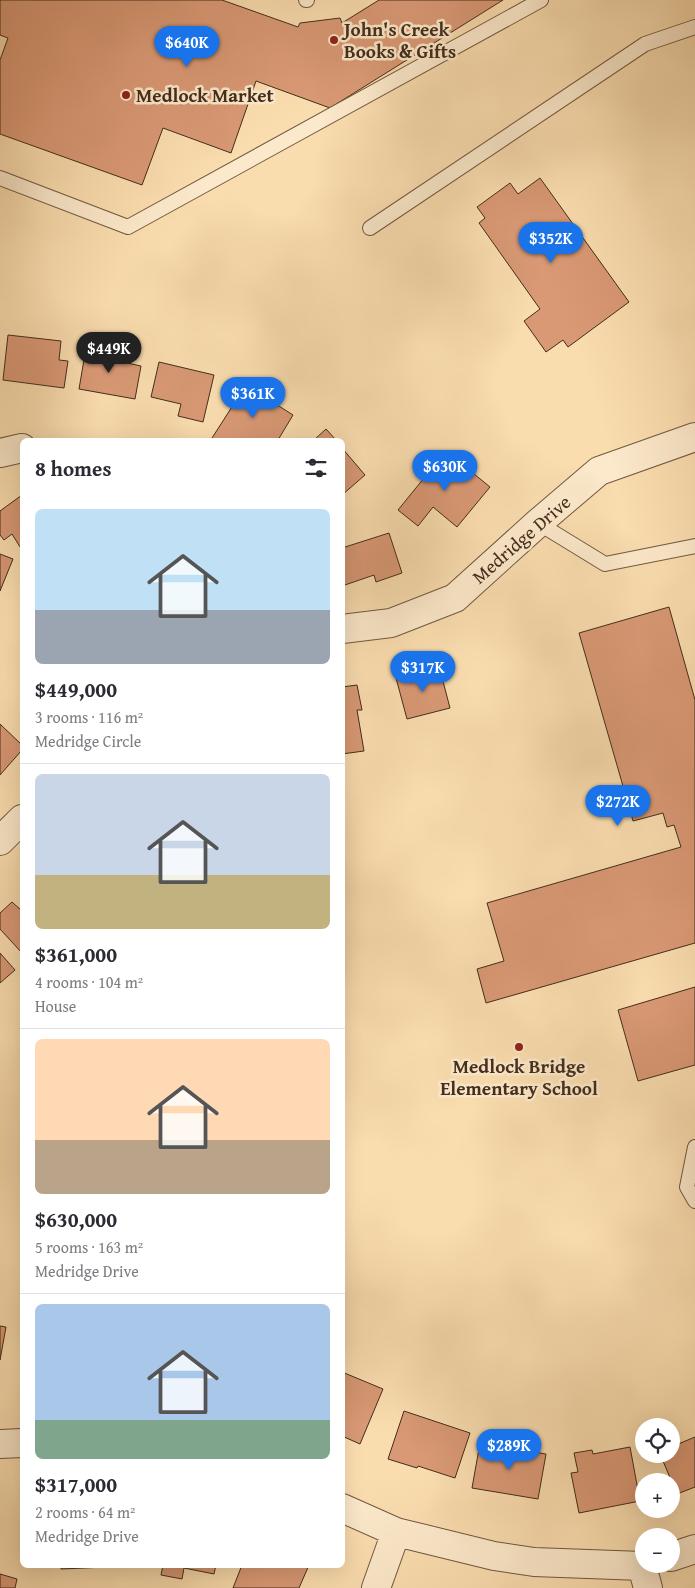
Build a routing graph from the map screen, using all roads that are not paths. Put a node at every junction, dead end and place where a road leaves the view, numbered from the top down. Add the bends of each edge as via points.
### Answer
1 (541, 0) edge
2 (695, 27) edge
3 (0, 178) edge
4 (370, 228) dead end
5 (695, 437) edge
6 (20, 448) edge
7 (0, 453) edge
8 (538, 523) junction
9 (695, 546) edge
10 (345, 629) edge
11 (20, 821) edge
12 (0, 842) edge
13 (695, 1147) edge
14 (695, 1201) edge
15 (20, 1443) edge
16 (0, 1444) edge
17 (345, 1509) edge
18 (396, 1532) junction
19 (695, 1549) edge
20 (680, 1554) edge
21 (635, 1571) edge
22 (376, 1588) edge

1 - 3 lane via 128,228
2 - 4 lane via 645,44
5 - 8 street, Medridge Drive via 598,471
6 - 7 street
8 - 9 lane via 604,564
8 - 10 street, Medridge Drive via 455,598 391,623
11 - 12 street
13 - 14 lane via 687,1187
15 - 16 street
17 - 18 street
18 - 21 street via 494,1556
18 - 22 street
19 - 20 street

